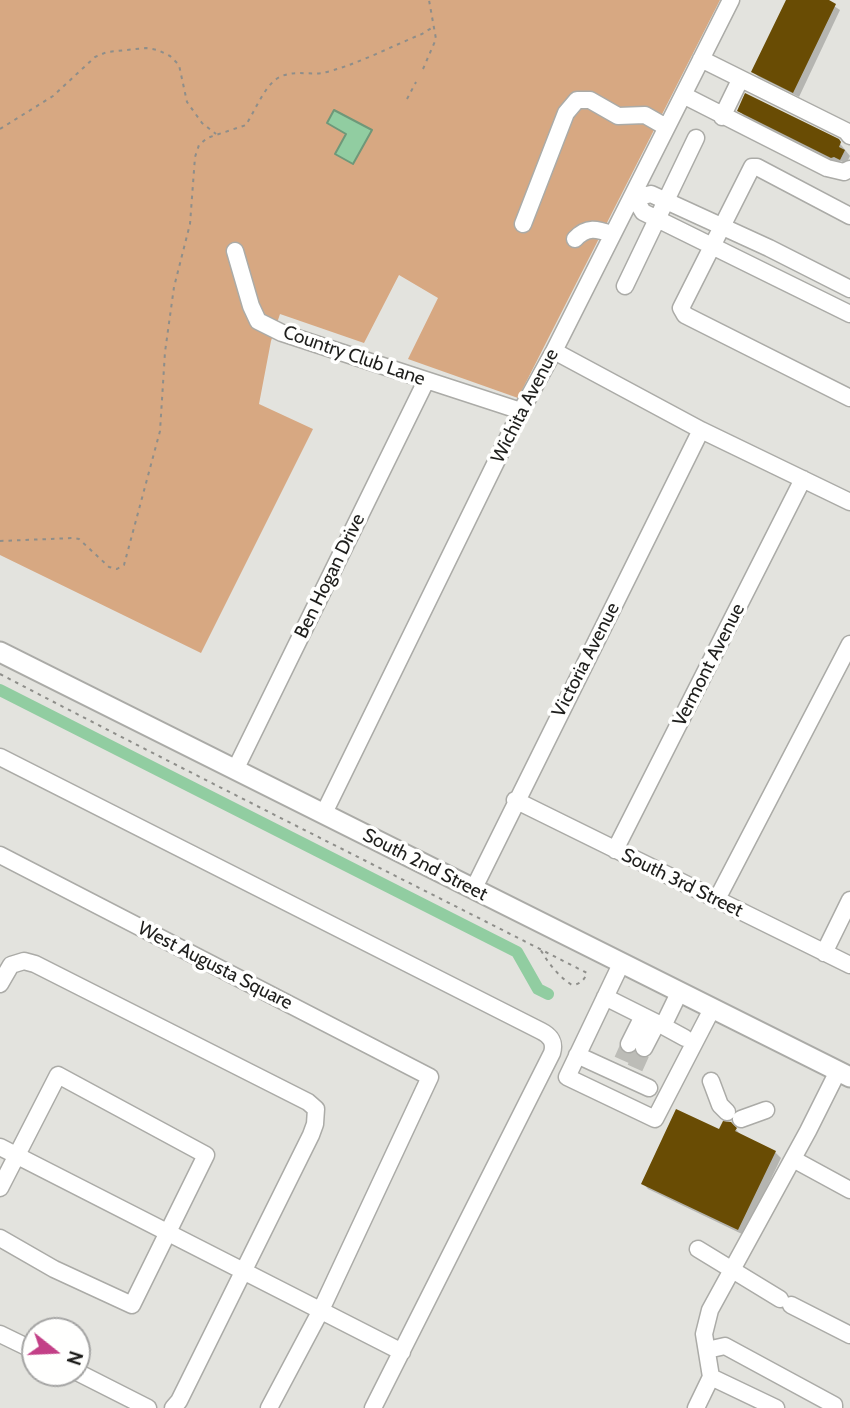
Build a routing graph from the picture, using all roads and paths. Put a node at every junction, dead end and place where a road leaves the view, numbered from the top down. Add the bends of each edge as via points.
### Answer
1 (429, 0) edge
2 (435, 0) edge
3 (731, 0) edge
4 (433, 27) junction
5 (701, 59) junction
6 (424, 69) dead end
7 (740, 80) junction
8 (416, 82) dead end
9 (683, 95) junction
10 (407, 99) dead end
11 (722, 117) junction
12 (666, 127) junction
13 (0, 129) edge
14 (216, 134) junction
15 (850, 136) edge
16 (696, 138) dead end
17 (850, 169) edge
18 (667, 201) junction
19 (850, 216) edge
20 (658, 219) junction
21 (523, 224) dead end
22 (723, 226) junction
23 (612, 234) junction
24 (575, 239) dead end
25 (712, 246) junction
26 (235, 251) dead end
27 (625, 286) dead end
28 (850, 289) edge
29 (850, 314) edge
30 (554, 351) junction
31 (426, 381) junction
32 (850, 398) edge
33 (521, 411) junction
34 (701, 430) junction
35 (803, 479) junction
36 (850, 502) edge
37 (0, 541) edge
38 (850, 644) edge
39 (0, 652) edge
40 (0, 674) edge
41 (0, 757) edge
42 (235, 770) junction
43 (515, 800) junction
44 (324, 813) junction
45 (615, 850) junction
46 (0, 855) edge
47 (473, 890) junction
48 (717, 899) junction
49 (850, 900) edge
50 (540, 949) junction
51 (824, 953) junction
52 (621, 964) junction
53 (850, 965) edge
54 (0, 984) edge
55 (679, 993) junction
56 (606, 997) junction
57 (712, 1009) junction
58 (654, 1022) junction
59 (685, 1038) dead end
60 (637, 1046) tunnel mouth
61 (577, 1055) junction
62 (844, 1074) edge
63 (711, 1081) dead end
64 (649, 1088) dead end
65 (766, 1110) dead end
66 (0, 1147) edge
67 (17, 1155) junction
68 (793, 1159) junction
69 (0, 1188) edge
70 (850, 1190) edge
71 (168, 1234) junction
72 (0, 1238) edge
73 (698, 1249) dead end
74 (732, 1269) junction
75 (244, 1273) junction
76 (320, 1312) junction
77 (0, 1334) edge
78 (850, 1335) edge
79 (21, 1344) edge
80 (707, 1350) junction
81 (402, 1352) junction
82 (711, 1377) junction
83 (91, 1379) edge
84 (148, 1408) edge
85 (173, 1408) edge
86 (269, 1408) edge
87 (373, 1408) edge
88 (696, 1408) edge
89 (776, 1408) edge
90 (834, 1408) edge

1 - 2 path
1 - 4 path
3 - 5 street, Wichita Avenue
4 - 6 path via 436,39
4 - 14 path via 337,68 284,75 272,83 246,125
5 - 7 street
5 - 9 street, Wichita Avenue
7 - 11 street
7 - 15 street
8 - 10 path
9 - 11 street
9 - 12 street, Wichita Avenue
11 - 17 street via 827,168
12 - 21 street via 645,115 618,116 590,100 577,100 566,113
12 - 23 street, Wichita Avenue
13 - 14 path via 53,96 95,57 146,48 170,56 179,65 187,102
14 - 37 path via 199,145 195,157 190,224 174,286 165,352 160,431 124,565 109,567 74,538
16 - 18 street
18 - 20 street
18 - 20 street via 651,194 635,198 643,212
18 - 22 street
19 - 22 street via 752,167
20 - 25 street
20 - 27 street
22 - 25 street
22 - 28 street
23 - 24 street via 593,228
23 - 30 street, Wichita Avenue
25 - 29 street
25 - 32 street via 682,312
26 - 31 street, Country Club Lane via 258,321
30 - 33 street, Wichita Avenue
30 - 34 street
31 - 33 street, Country Club Lane
31 - 42 street, Ben Hogan Drive
33 - 44 street, Wichita Avenue
34 - 35 street
34 - 43 street, Victoria Avenue
35 - 36 street
35 - 45 street, Vermont Avenue
38 - 48 street
39 - 42 main road, South 2nd Street
40 - 50 path
41 - 81 street via 550,1038 552,1053
42 - 44 main road, South 2nd Street
43 - 45 street, South 3rd Street
43 - 47 street, Victoria Avenue
44 - 47 main road, South 2nd Street
45 - 48 street, South 3rd Street
46 - 76 street, West Augusta Square via 430,1077
47 - 52 main road, South 2nd Street
48 - 51 street, South 3rd Street
49 - 51 street
50 - 50 path via 587,973 584,980 572,985 558,975
51 - 53 street, South 3rd Street
52 - 55 main road, South 2nd Street
52 - 56 street
54 - 75 street via 11,965 35,964 315,1106 311,1135
55 - 57 main road, South 2nd Street
55 - 58 street
56 - 58 street
56 - 61 street
57 - 61 street via 655,1119 567,1077
57 - 62 main road, South 2nd Street
58 - 59 street
58 - 60 street
61 - 64 street via 625,1070
62 - 68 street
63 - 65 street via 720,1105 734,1115
66 - 67 street
67 - 69 street
67 - 71 street
67 - 71 street via 58,1075 206,1155
68 - 70 street
68 - 74 street
71 - 72 street via 132,1305
71 - 75 street
73 - 74 street
74 - 78 street
74 - 80 street via 710,1310 704,1334
75 - 76 street
75 - 85 street
76 - 81 street
76 - 86 street
77 - 79 street
80 - 82 street
80 - 90 street via 725,1346
81 - 87 street
82 - 88 street
82 - 89 street
83 - 84 street

